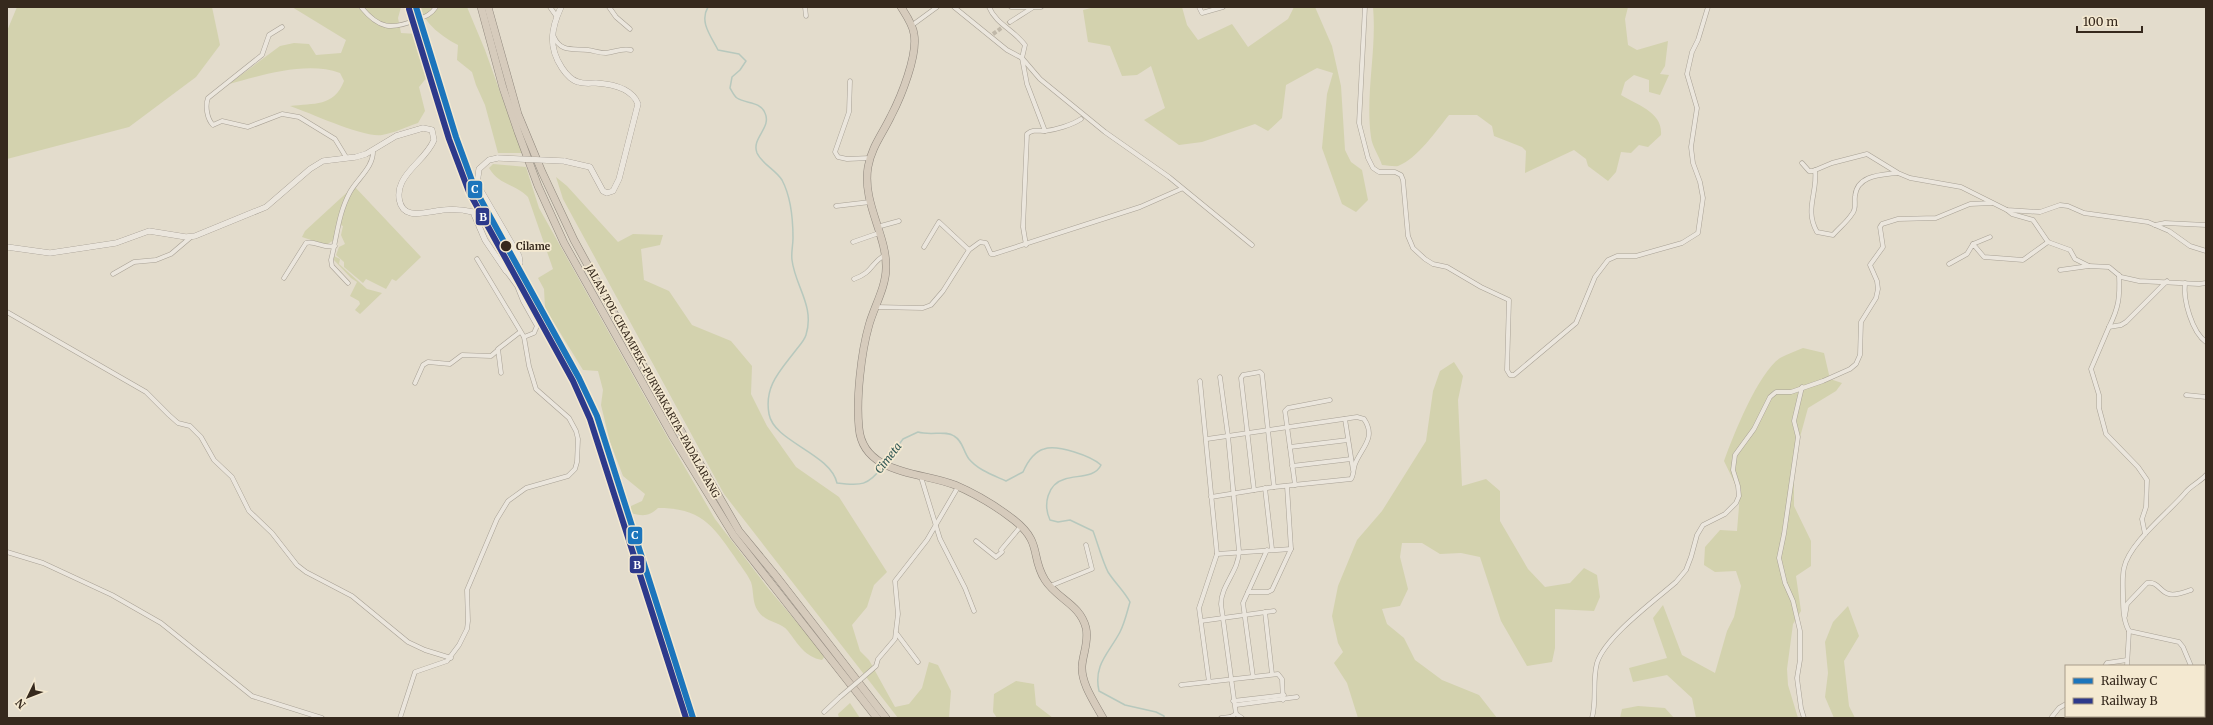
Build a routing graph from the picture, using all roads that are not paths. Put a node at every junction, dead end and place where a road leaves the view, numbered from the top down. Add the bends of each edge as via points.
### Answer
1 (361, 7) edge
2 (436, 7) edge
3 (481, 7) edge
4 (488, 7) edge
5 (550, 7) edge
6 (561, 7) edge
7 (609, 7) edge
8 (805, 7) edge
9 (901, 7) edge
10 (937, 7) edge
11 (954, 7) edge
12 (988, 7) edge
13 (1011, 7) edge
14 (1041, 7) edge
15 (1199, 7) edge
16 (1223, 7) edge
17 (1365, 7) edge
18 (1708, 7) edge
19 (1032, 8) junction
20 (806, 16) dead end
21 (557, 17) junction
22 (1010, 22) tunnel mouth
23 (911, 26) junction
24 (282, 27) dead end
25 (630, 29) dead end
26 (552, 33) junction
27 (631, 50) dead end
28 (1022, 58) junction
29 (850, 81) dead end
30 (1081, 119) dead end
31 (1045, 131) junction
32 (373, 150) junction
33 (346, 157) junction
34 (870, 158) junction
35 (1802, 163) dead end
36 (1815, 170) junction
37 (1898, 173) junction
38 (1181, 189) junction
39 (870, 202) junction
40 (1992, 204) junction
41 (836, 206) dead end
42 (2007, 210) junction
43 (899, 221) dead end
44 (2156, 225) junction
45 (2206, 225) edge
46 (878, 230) junction
47 (192, 237) junction
48 (1990, 237) dead end
49 (853, 242) dead end
50 (2048, 242) junction
51 (1973, 244) junction
52 (1252, 245) dead end
53 (335, 246) junction
54 (1026, 246) junction
55 (7, 247) edge
56 (924, 247) dead end
57 (969, 250) junction
58 (2206, 251) edge
59 (886, 255) junction
60 (477, 259) dead end
61 (1949, 264) dead end
62 (2089, 266) junction
63 (2060, 270) dead end
64 (506, 271) junction
65 (113, 274) dead end
66 (2118, 275) junction
67 (284, 278) dead end
68 (854, 279) dead end
69 (2167, 281) junction
70 (348, 283) dead end
71 (2185, 283) junction
72 (2206, 283) edge
73 (875, 307) junction
74 (7, 312) edge
75 (2109, 327) junction
76 (520, 332) junction
77 (524, 337) junction
78 (2206, 342) edge
79 (498, 350) junction
80 (501, 373) dead end
81 (1220, 377) dead end
82 (1200, 381) dead end
83 (415, 383) dead end
84 (1802, 387) junction
85 (2186, 395) dead end
86 (2206, 397) edge
87 (1330, 400) dead end
88 (1345, 419) junction
89 (1287, 428) junction
90 (1268, 431) junction
91 (1249, 434) junction
92 (1228, 436) junction
93 (1207, 439) junction
94 (1348, 440) junction
95 (1290, 448) junction
96 (1351, 459) junction
97 (1292, 466) junction
98 (1353, 470) junction
99 (2206, 475) edge
100 (921, 476) junction
101 (1295, 485) junction
102 (1287, 486) junction
103 (958, 487) junction
104 (1274, 487) junction
105 (1265, 488) junction
106 (1254, 490) junction
107 (1233, 493) junction
108 (1211, 497) junction
109 (936, 525) junction
110 (1021, 526) junction
111 (2145, 534) junction
112 (976, 541) dead end
113 (1086, 545) dead end
114 (1272, 549) junction
115 (1290, 549) junction
116 (1267, 550) junction
117 (1239, 551) junction
118 (7, 552) edge
119 (1217, 554) junction
120 (1050, 586) junction
121 (2191, 590) dead end
122 (1248, 592) junction
123 (974, 611) dead end
124 (1274, 611) dead end
125 (1265, 612) junction
126 (1244, 614) junction
127 (1222, 617) junction
128 (2124, 620) junction
129 (1201, 621) junction
130 (2130, 631) junction
131 (896, 634) junction
132 (451, 658) junction
133 (2127, 660) junction
134 (918, 662) dead end
135 (2106, 665) edge
136 (2127, 665) edge
137 (2191, 665) edge
138 (1271, 674) junction
139 (1253, 676) junction
140 (1231, 678) junction
141 (1208, 681) junction
142 (1181, 685) dead end
143 (1297, 697) dead end
144 (1284, 698) junction
145 (1234, 702) junction
146 (2065, 705) edge
147 (824, 712) dead end
148 (1235, 714) junction
149 (322, 718) edge
150 (400, 718) edge
151 (876, 718) edge
152 (886, 718) edge
153 (1103, 718) edge
154 (1221, 718) edge
155 (1229, 718) edge
156 (1242, 718) edge
157 (1592, 718) edge
158 (1804, 718) edge
159 (2051, 718) edge

1 - 2 street via 378,22 396,27 428,15
3 - 151 highway, JALAN TOL CIKAMPEK–PURWAKARTA–PADALARANG via 503,88 530,167 568,249 673,437 734,536
4 - 152 highway, JALAN TOL CIKAMPEK–PURWAKARTA–PADALARANG via 518,114 542,172 574,240 636,353 739,531
5 - 21 street
6 - 21 street
7 - 25 street
8 - 20 street
9 - 23 highway
10 - 23 street
11 - 28 street via 992,35 1006,50
12 - 28 street via 998,21 1024,43
13 - 19 street
14 - 19 street
15 - 16 street via 1202,13
17 - 18 street via 1363,85 1358,114 1368,158 1373,168 1379,172 1401,175 1408,236 1419,256 1433,264 1447,267 1509,300 1507,370 1510,375 1514,375 1576,323 1595,277 1608,260 1617,256 1636,256 1656,248 1682,243 1698,233 1702,198 1691,147 1697,108 1687,74
19 - 22 street
21 - 26 street
23 - 34 highway via 914,32 914,47 904,85
24 - 33 street via 269,35 262,55 208,98 210,122 213,125 222,121 248,127 282,114 299,117 335,139
26 - 27 street via 559,45 569,50 588,50 597,53
26 - 64 street, bridge via 551,41 556,59 572,80 583,84 605,84 621,89 631,94 638,104 619,179 613,191 603,191 590,167 564,161 498,158 489,160 479,169 477,184 519,256 520,263
28 - 31 street via 1027,84
28 - 38 street via 1040,79
29 - 34 street via 849,112 835,152 838,157 847,159
30 - 31 street
31 - 54 street via 1036,130 1027,134 1023,227
32 - 33 street via 356,157
32 - 53 street via 372,161 350,193 339,218
32 - 64 street via 401,134 423,128 432,130 435,138 433,144 401,183 398,194 400,202 405,210 411,213 445,210 473,212 485,240
33 - 47 street via 316,165 262,209
34 - 39 highway via 867,175
35 - 36 street via 1809,171
36 - 37 street via 1868,154
36 - 37 street via 1810,212 1817,232 1826,235 1833,235 1852,214 1856,207 1858,185 1865,179
37 - 40 street via 1919,181 1961,187
38 - 52 street
38 - 54 street via 1140,207
39 - 41 street
39 - 46 highway
40 - 42 street
40 - 84 street via 1970,204 1936,218 1898,219 1882,224 1880,227 1883,247 1870,265 1877,281 1877,293 1861,322 1861,349 1858,360 1850,369
42 - 44 street via 2040,212 2064,206 2084,213
42 - 50 street via 2033,220
43 - 46 street
44 - 45 street
44 - 58 street via 2190,246
46 - 49 street
46 - 59 highway
47 - 55 street via 149,231 116,243 50,254
47 - 65 street via 171,254 156,260 134,262
48 - 51 street
50 - 51 street via 2023,260 1984,257
50 - 62 street via 2068,248 2075,259
51 - 61 street via 1967,254
53 - 67 street via 326,248 306,243
53 - 70 street via 331,264
54 - 57 street via 993,255 983,241
56 - 57 street via 939,222
57 - 73 street via 931,305 923,308
59 - 68 street via 877,260 867,274
59 - 73 highway via 884,282
60 - 76 street
62 - 63 street
62 - 66 street via 2109,267
64 - 77 street via 517,286 537,326 534,333
66 - 69 street via 2143,281
66 - 75 street via 2120,298
69 - 71 street
69 - 75 street via 2126,322
71 - 72 street
71 - 78 street via 2185,302 2188,311 2200,337
73 - 100 highway via 864,349 859,427 862,444 879,461 894,470
74 - 132 street via 146,392 168,416 178,423 190,426 201,437 214,460 232,477 249,511 272,533 297,565 352,596 408,642
75 - 111 street via 2092,366 2092,376 2099,395 2099,408 2106,434 2147,480 2146,507 2142,519
76 - 77 street
76 - 79 street
77 - 132 street via 536,389 569,418 576,431 577,462 575,469 568,476 526,488 508,501 497,519 469,583 466,596 467,629
79 - 80 street
79 - 83 street via 491,356 462,355 450,364 428,362 423,365
81 - 92 street
82 - 93 street
84 - 157 street via 1791,392 1776,392 1770,397 1754,429 1735,455 1733,470 1739,496 1736,503 1726,514 1703,525 1697,535 1686,570 1604,648 1597,664
84 - 158 street via 1794,422 1798,437 1779,558 1800,631 1797,678
85 - 86 street
87 - 89 street via 1288,408 1285,411
88 - 89 street
88 - 94 street
88 - 98 street via 1360,417 1366,421 1368,429 1368,444 1357,459
89 - 90 street
89 - 95 street
90 - 91 street
90 - 91 street via 1260,372 1243,375 1241,378
90 - 104 street
91 - 92 street
91 - 106 street
92 - 93 street
92 - 107 street
93 - 108 street
94 - 95 street
94 - 96 street
95 - 97 street
96 - 97 street
96 - 98 street
97 - 101 street
98 - 101 street via 1351,479
99 - 111 street via 2185,492
100 - 103 highway
100 - 109 street
101 - 102 street
102 - 104 street
102 - 115 street
103 - 109 street
103 - 110 highway via 992,505
104 - 105 street
105 - 106 street
105 - 114 street
106 - 107 street
107 - 108 street
107 - 117 street
108 - 119 street
109 - 123 street
109 - 131 street via 895,581 898,609
110 - 112 street via 996,557
110 - 120 highway via 1034,543 1041,570
111 - 128 street via 2127,560 2124,569
113 - 120 street via 1092,569
114 - 115 street
114 - 116 street
115 - 122 street via 1272,590
116 - 117 street
116 - 122 street
117 - 119 street
117 - 127 street via 1237,564 1221,597
118 - 149 street via 43,563 112,595 161,623 252,696
119 - 129 street via 1200,602
120 - 153 highway via 1074,606 1084,621 1087,640 1082,672
121 - 128 street via 2168,594 2157,584 2147,583 2127,604
122 - 126 street via 1243,604
124 - 125 street
125 - 126 street
125 - 138 street
126 - 127 street
126 - 139 street
127 - 129 street
127 - 140 street
128 - 130 street
129 - 141 street
130 - 133 street
130 - 137 street via 2179,642
131 - 134 street
131 - 147 street, bridge via 894,642 878,659 876,666
132 - 150 street via 415,672
133 - 135 street
133 - 136 street
138 - 139 street
138 - 144 street via 1281,676
139 - 140 street
140 - 141 street
140 - 145 street
141 - 142 street
143 - 144 street
144 - 145 street
145 - 148 street
146 - 159 street
148 - 155 street
148 - 156 street
154 - 155 street

